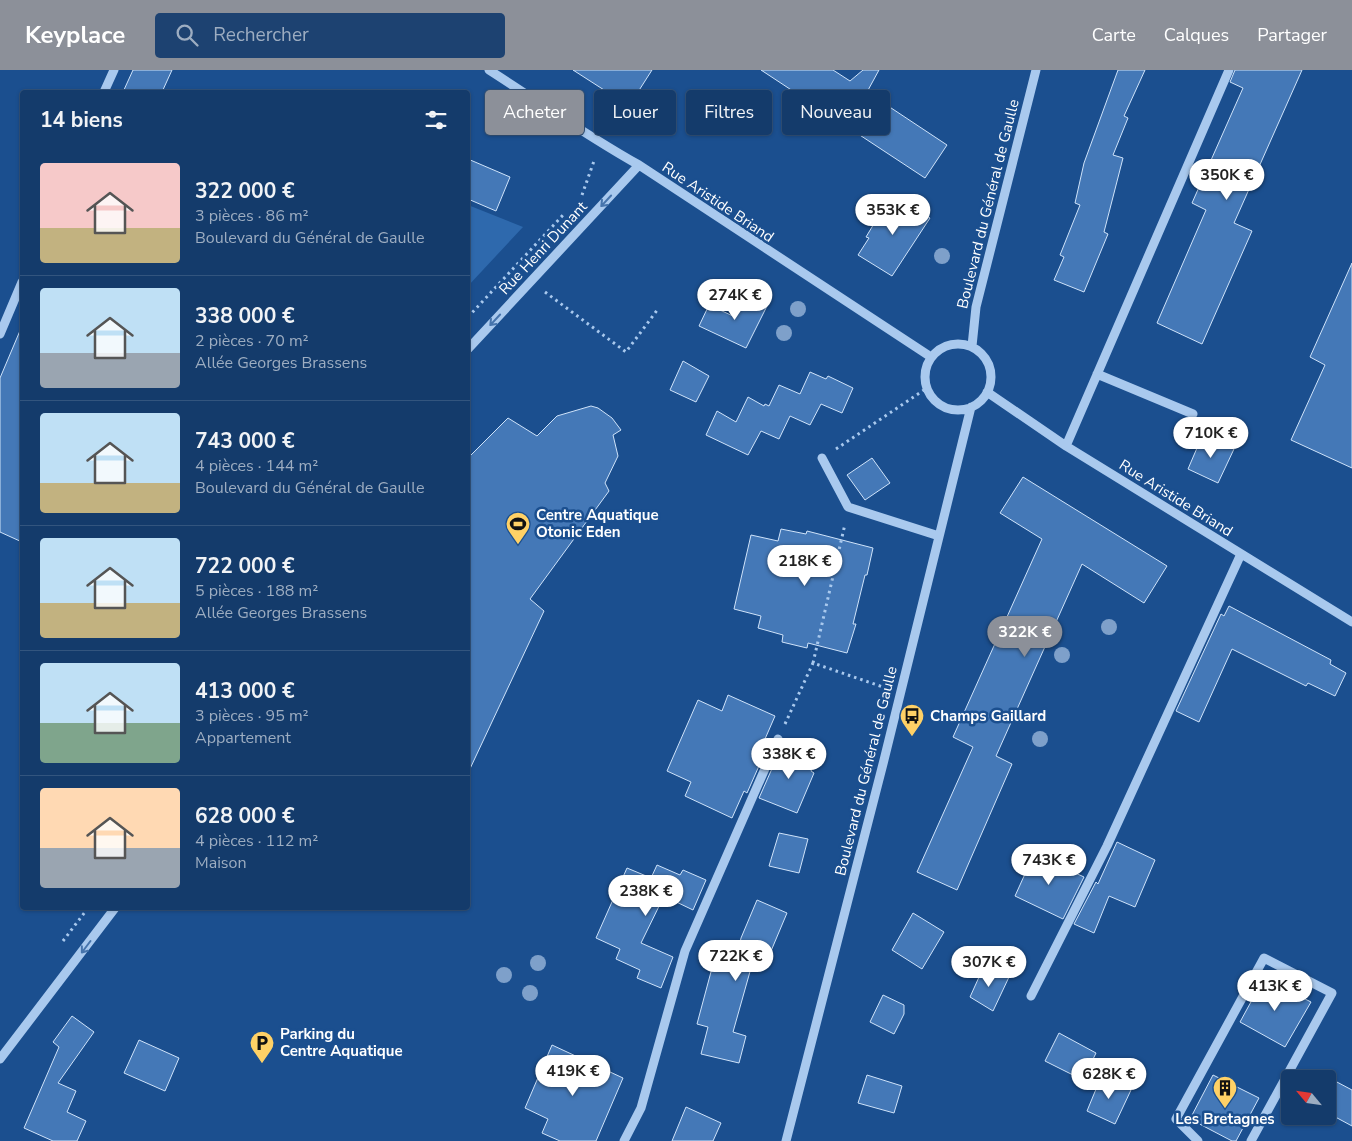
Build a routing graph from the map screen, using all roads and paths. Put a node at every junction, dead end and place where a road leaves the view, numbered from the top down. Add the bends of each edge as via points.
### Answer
1 (114, 70) edge
2 (490, 70) edge
3 (1036, 70) edge
4 (1229, 70) edge
5 (105, 90) edge
6 (599, 143) junction
7 (639, 165) junction
8 (578, 200) dead end
9 (565, 214) dead end
10 (531, 281) junction
11 (20, 287) edge
12 (658, 309) dead end
13 (470, 316) edge
14 (0, 334) edge
15 (972, 346) junction
16 (470, 347) edge
17 (931, 358) junction
18 (1097, 374) junction
19 (927, 388) junction
20 (988, 392) junction
21 (971, 407) junction
22 (1193, 414) dead end
23 (1066, 446) junction
24 (822, 458) joint
25 (848, 507) junction
26 (939, 536) junction
27 (1241, 554) junction
28 (1352, 622) edge
29 (813, 662) junction
30 (900, 693) junction
31 (778, 739) joint
32 (113, 910) edge
33 (1031, 996) dead end
34 (0, 1059) edge
35 (624, 1141) edge
36 (786, 1141) edge
37 (1198, 1141) edge
38 (1251, 1141) edge

1 - 5 street
2 - 6 street, Rue Aristide Briand
3 - 15 street, Boulevard du Général de Gaulle via 976,307
4 - 18 street
6 - 7 street, Rue Aristide Briand
6 - 8 path via 584,193
7 -> 10 street, Rue Henri Dunant
7 - 17 street, Rue Aristide Briand
9 - 13 path
10 - 12 path via 626,352
10 -> 16 street, Rue Henri Dunant
11 - 14 street
15 - 17 street via 949,344
15 - 20 street via 988,361 991,377
17 - 19 street via 925,378
18 - 22 street
18 - 23 street
19 - 21 street via 932,397 945,407 961,410
19 - 24 path
20 - 21 street
20 - 23 street, Rue Aristide Briand
21 - 26 street, Boulevard du Général de Gaulle
23 - 27 street, Rue Aristide Briand
24 - 25 street
25 - 26 street
25 - 29 path
26 - 30 street, Boulevard du Général de Gaulle
27 - 28 street, Rue Aristide Briand
27 - 33 street via 1107,846
29 - 30 path
29 - 31 path
30 - 36 street, Boulevard du Général de Gaulle
31 - 35 street via 684,951 641,1108
32 -> 34 street
37 - 38 street via 1176,1119 1264,958 1332,993

